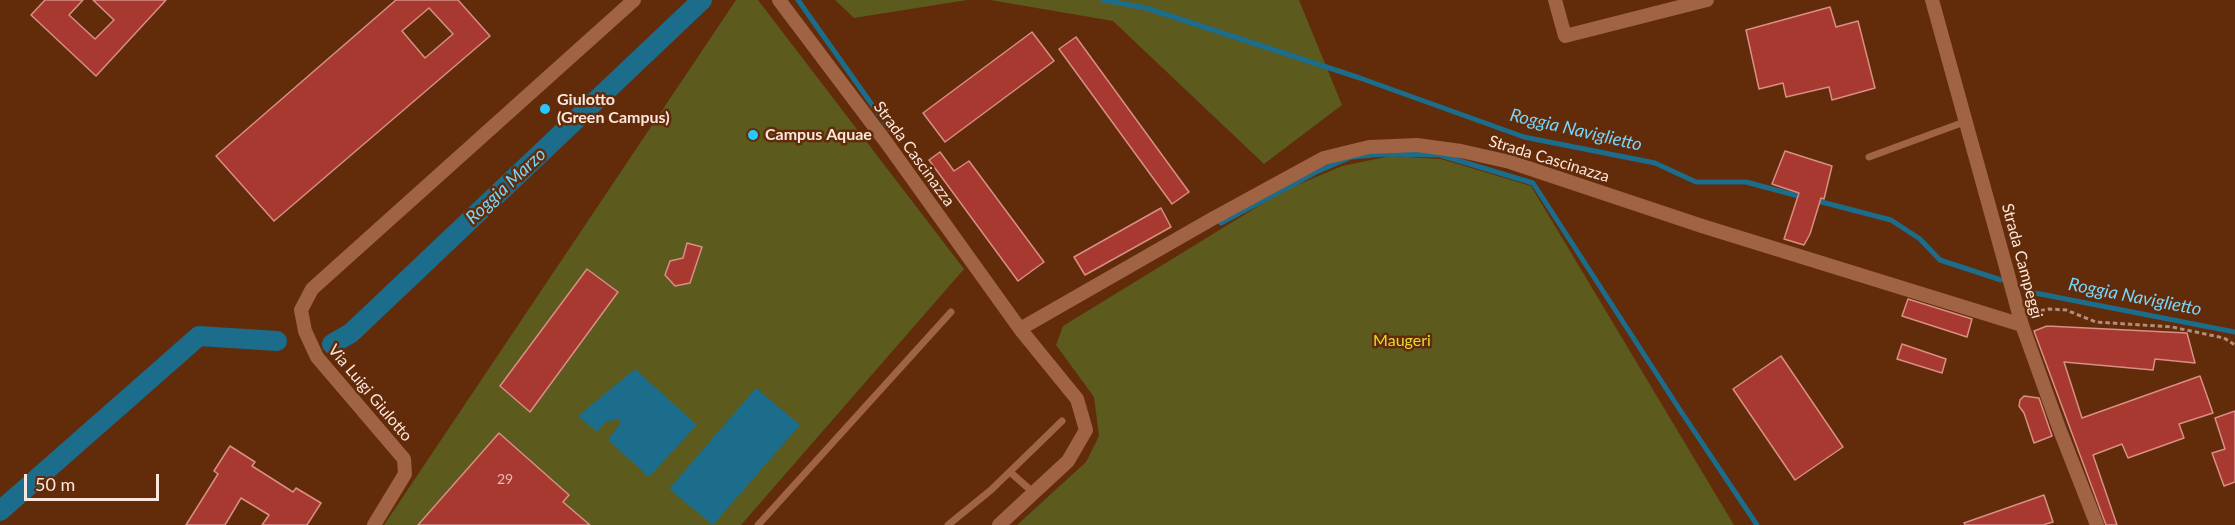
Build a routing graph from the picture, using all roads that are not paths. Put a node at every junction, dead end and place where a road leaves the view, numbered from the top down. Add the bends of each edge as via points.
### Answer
1 (634, 0) edge
2 (779, 0) edge
3 (1555, 0) edge
4 (1707, 0) edge
5 (1932, 0) edge
6 (1967, 121) junction
7 (1869, 157) dead end
8 (951, 312) dead end
9 (2022, 325) junction
10 (1020, 329) junction
11 (1062, 421) dead end
12 (1010, 472) junction
13 (1035, 494) junction
14 (374, 525) edge
15 (758, 525) edge
16 (948, 525) edge
17 (999, 525) edge
18 (2097, 525) edge

1 - 14 street, Via Luigi Giulotto via 312,289 301,310 317,357 404,459 405,474
2 - 10 street, Strada Cascinazza
3 - 4 street via 1565,36
5 - 6 street, Strada Campeggi
6 - 7 lane
6 - 9 street, Strada Campeggi
8 - 15 lane
9 - 10 street, Strada Cascinazza via 1510,162 1417,145 1369,147 1324,158
9 - 18 street, Strada Campeggi
10 - 13 street, Strada Cascinazza via 1077,399 1086,430 1068,461
11 - 12 lane
12 - 13 lane
12 - 16 lane
13 - 17 street, Strada Cascinazza

